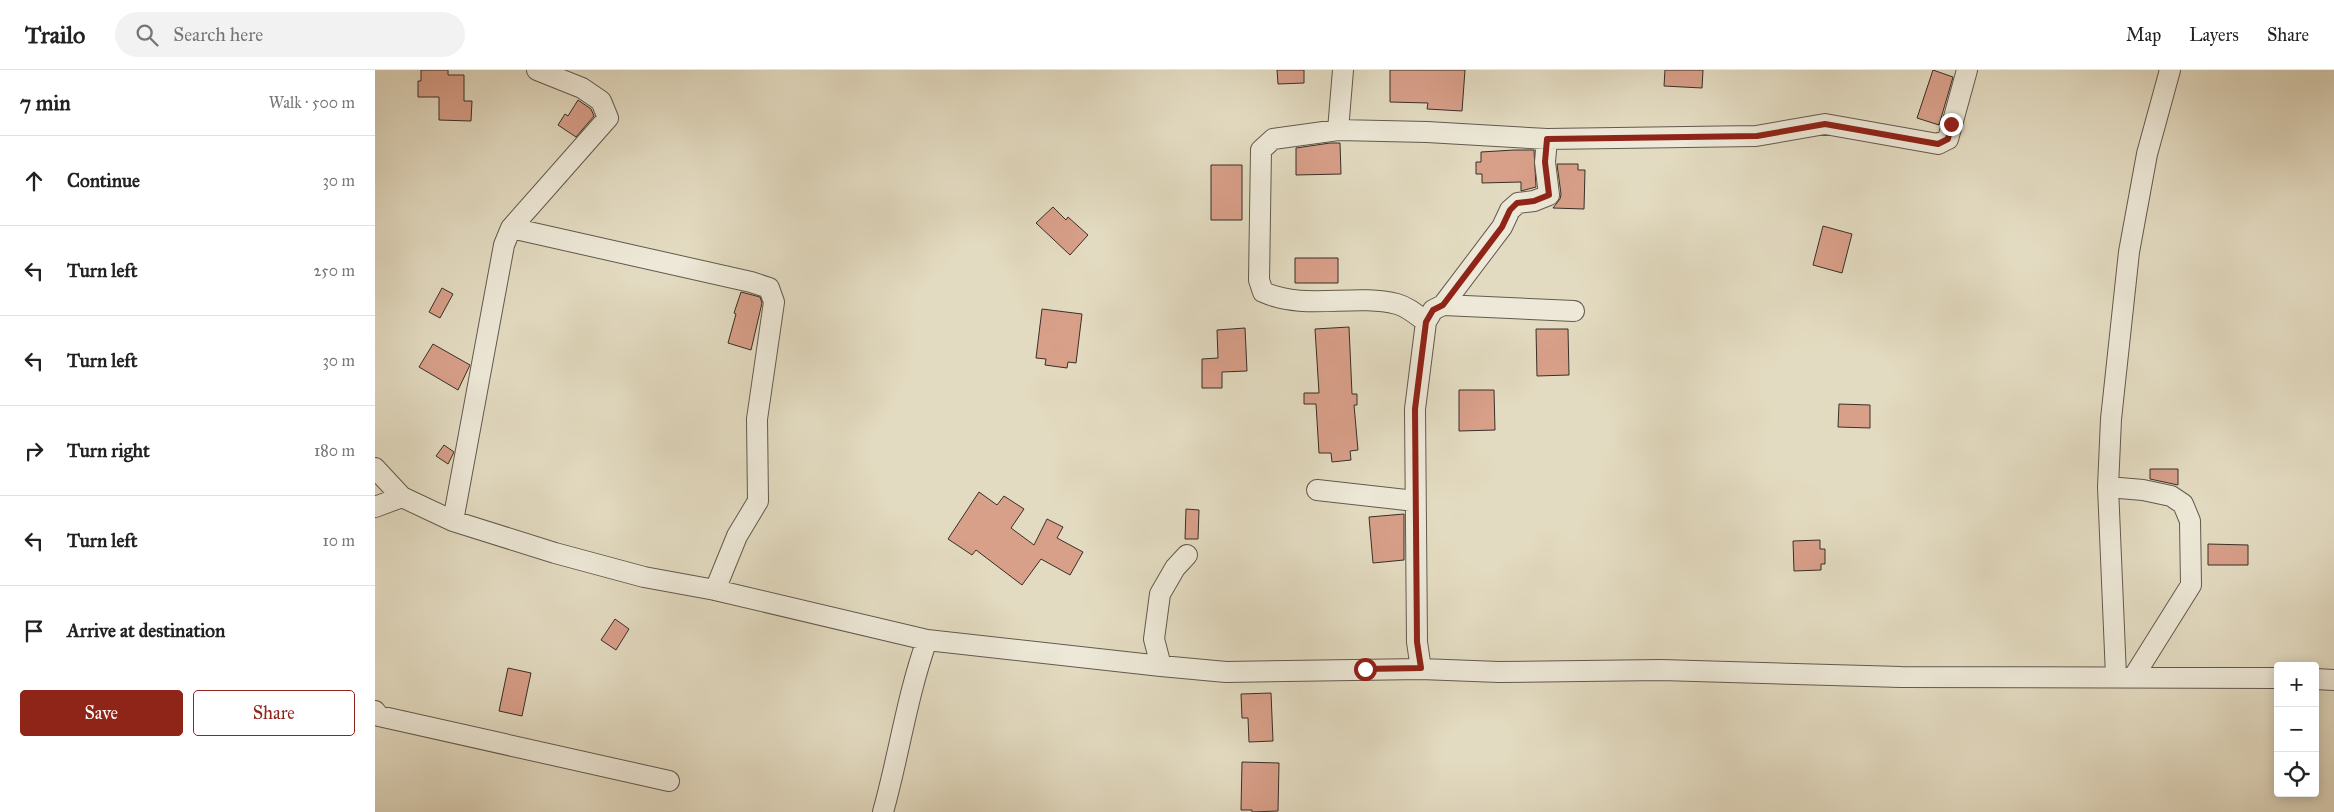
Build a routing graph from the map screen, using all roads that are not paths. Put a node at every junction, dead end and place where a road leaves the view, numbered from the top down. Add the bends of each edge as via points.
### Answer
1 (537, 70) edge
2 (1343, 70) edge
3 (1967, 70) edge
4 (2169, 70) edge
5 (1338, 130) junction
6 (1547, 139) junction
7 (511, 228) junction
8 (1443, 305) junction
9 (1574, 311) dead end
10 (1426, 322) junction
11 (375, 468) edge
12 (2108, 487) junction
13 (1317, 490) dead end
14 (402, 497) junction
15 (1415, 501) junction
16 (375, 506) edge
17 (453, 521) junction
18 (1187, 555) dead end
19 (715, 590) junction
20 (927, 640) junction
21 (1161, 666) junction
22 (1421, 668) junction
23 (2125, 676) junction
24 (2274, 678) edge
25 (2319, 679) edge
26 (2334, 680) edge
27 (375, 711) edge
28 (669, 781) dead end
29 (883, 812) edge

1 - 7 street via 582,88 601,101 608,118
2 - 5 street
3 - 6 street via 1948,139 1938,144 1825,124 1757,136
4 - 12 street via 2147,154 2129,252
5 - 6 street
5 - 10 street via 1273,139 1261,150 1259,280 1263,292 1277,298 1398,304
6 - 8 street via 1545,162 1549,195 1517,203 1510,210 1502,227
7 - 17 street via 504,245
7 - 19 street via 769,288 774,302 757,420 759,501 737,536
8 - 9 street
8 - 10 street via 1433,310
10 - 15 street via 1415,409
11 - 14 street
12 - 23 street
12 - 23 street via 2171,496 2183,504 2190,522 2191,585
13 - 15 street
14 - 16 street
14 - 17 street
15 - 22 street via 1417,642
17 - 19 street via 555,553
18 - 21 street via 1160,594 1154,639
19 - 20 street
20 - 21 street
20 - 29 street via 898,743
21 - 22 street via 1226,672
22 - 23 street via 1499,672 1661,670 1901,676
23 - 24 street
25 - 26 street
27 - 28 street via 379,716

